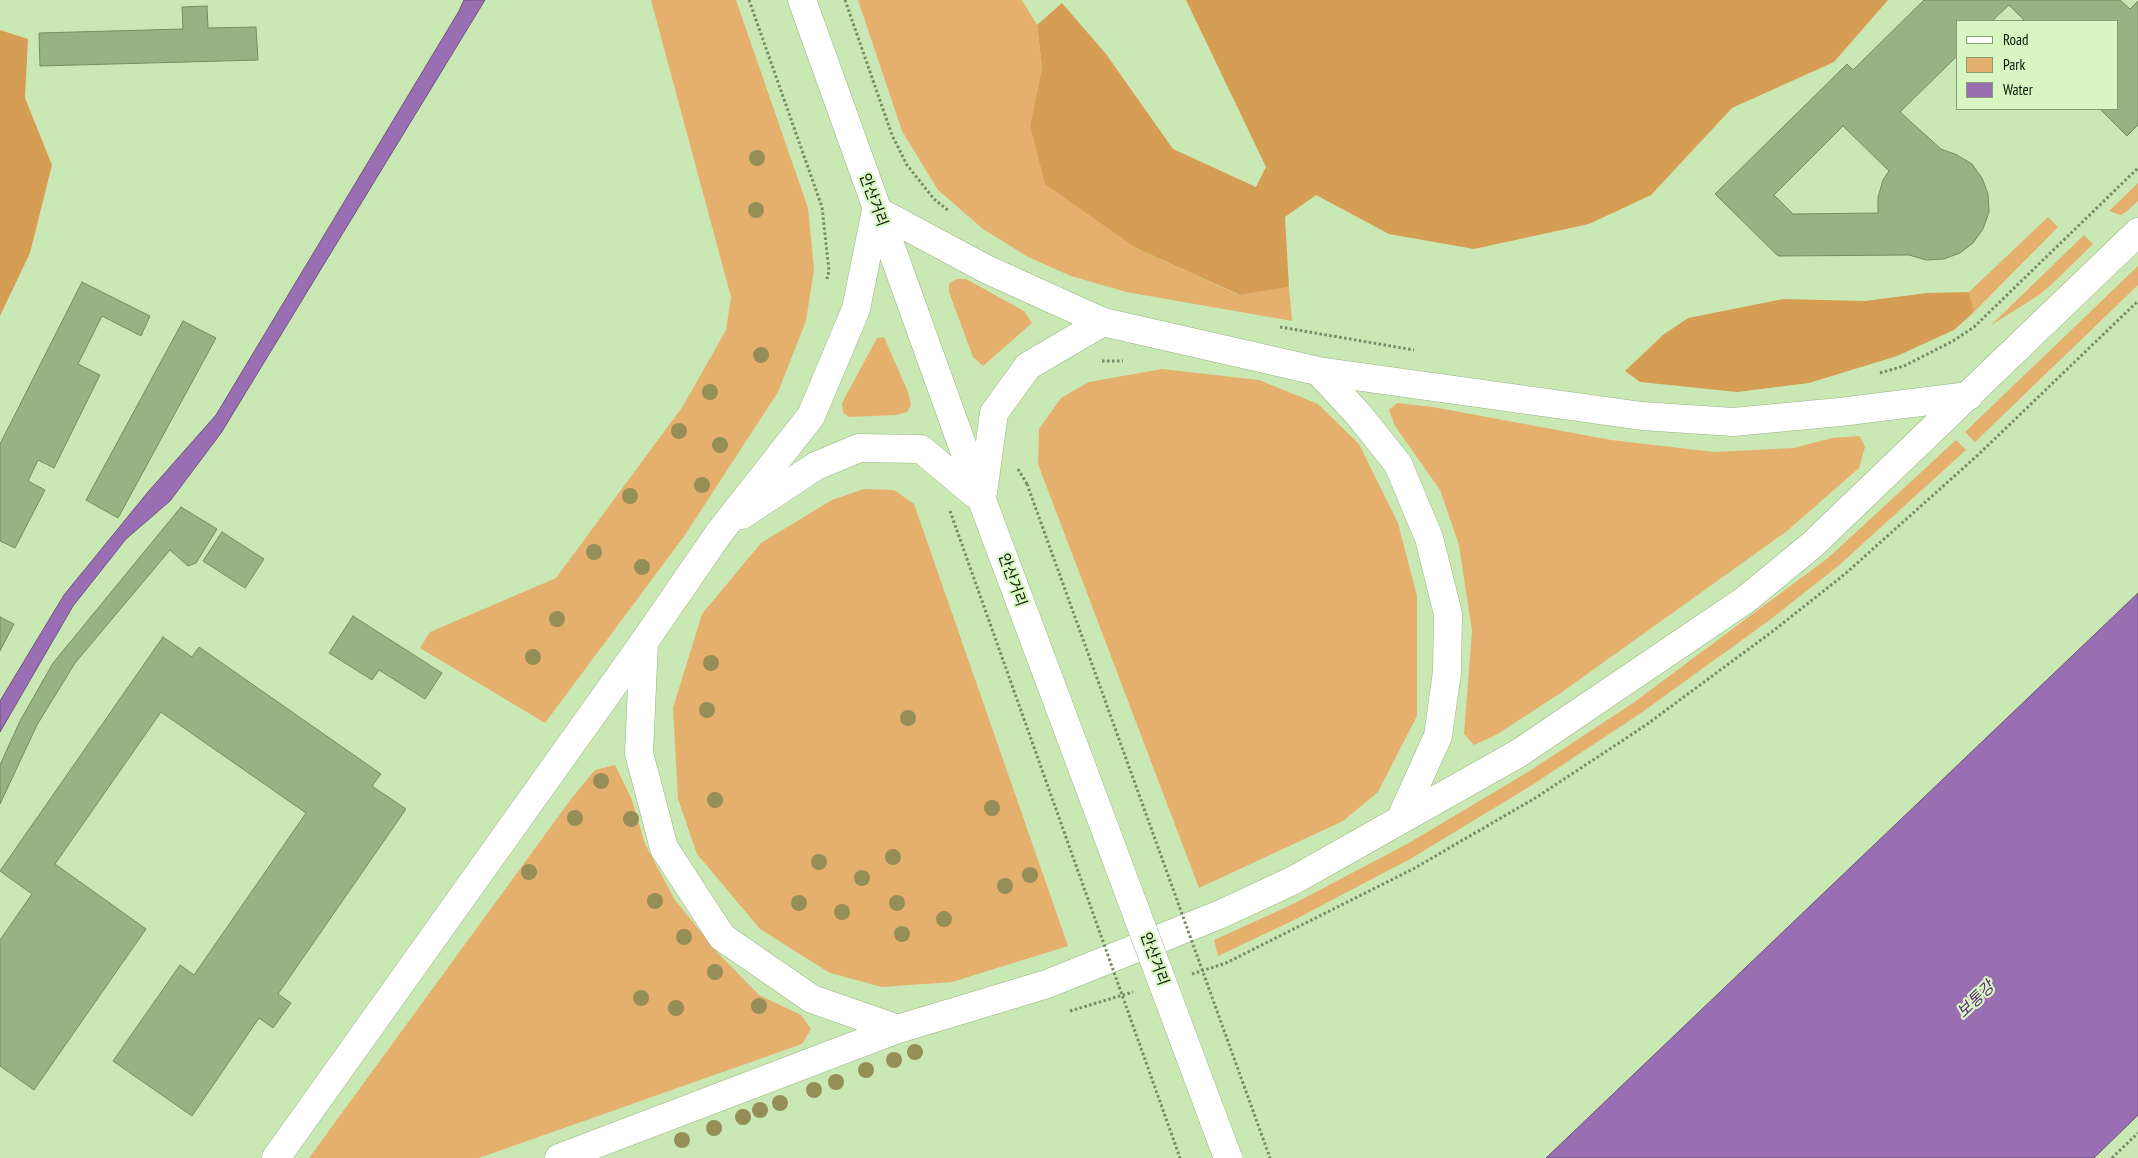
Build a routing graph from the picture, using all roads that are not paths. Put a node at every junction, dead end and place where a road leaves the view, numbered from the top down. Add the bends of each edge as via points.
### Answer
1 (802, 0) edge
2 (876, 210) junction
3 (2138, 232) edge
4 (1103, 322) junction
5 (1318, 371) junction
6 (1969, 396) junction
7 (982, 500) junction
8 (724, 526) junction
9 (644, 642) junction
10 (1401, 818) junction
11 (898, 1029) junction
12 (572, 1155) edge
13 (276, 1158) edge
14 (1228, 1158) edge

1 - 2 street, 안산거리
2 - 4 street via 986,268
2 - 7 street, 안산거리
2 - 8 street via 856,308 811,416
3 - 6 street
4 - 5 street
4 - 7 street via 1028,366 994,413
5 - 6 street via 1642,416 1733,422
5 - 10 street via 1398,464 1429,538 1448,614 1447,672 1438,736
6 - 10 street via 1812,545 1745,600 1519,753
7 - 8 street via 921,449 859,448 816,466
7 - 14 street, 안산거리, bridge
8 - 9 street
9 - 11 street via 639,752 664,848 716,929 722,937 812,1000
9 - 13 street
10 - 11 street via 1294,880 1221,914 1048,984
11 - 12 street

